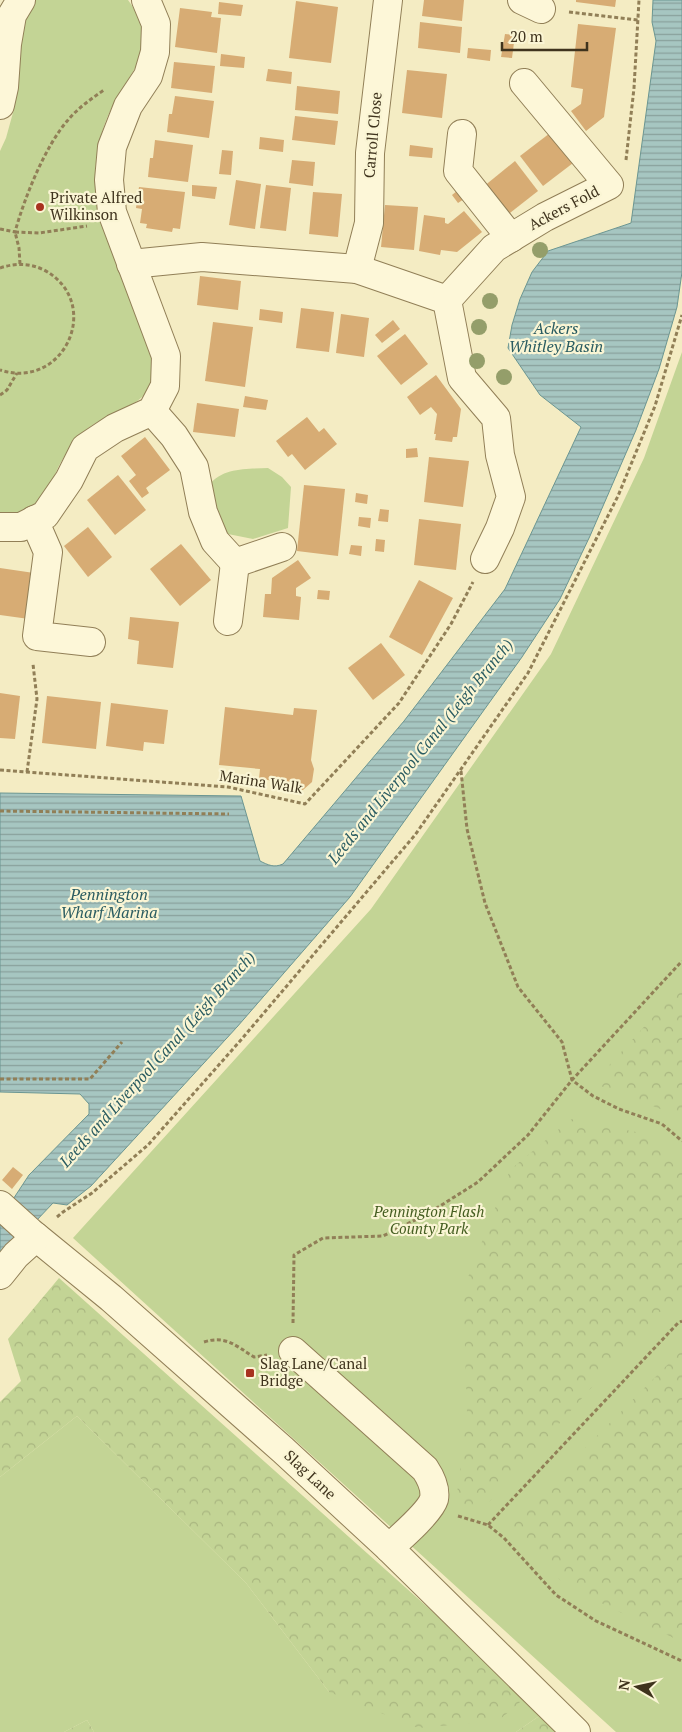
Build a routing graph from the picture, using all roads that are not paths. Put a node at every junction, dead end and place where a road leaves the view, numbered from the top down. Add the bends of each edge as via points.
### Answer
1 (21, 0) edge
2 (146, 0) edge
3 (388, 0) edge
4 (524, 83) dead end
5 (0, 105) edge
6 (462, 134) dead end
7 (511, 238) junction
8 (131, 264) junction
9 (357, 269) junction
10 (447, 300) junction
11 (152, 411) junction
12 (34, 520) junction
13 (0, 527) edge
14 (282, 547) dead end
15 (485, 559) road end
16 (235, 563) junction
17 (228, 621) dead end
18 (91, 642) dead end
19 (0, 1205) edge
20 (33, 1235) junction
21 (0, 1275) edge
22 (292, 1351) road end
23 (389, 1548) junction
24 (576, 1732) edge

1 - 5 street via 12,15 6,44
2 - 8 street via 156,24 155,52 148,76 128,106 112,147 109,180 114,220
3 - 9 street, Carroll Close via 370,153 368,223
4 - 7 street, Ackers Fold via 609,185
6 - 7 street via 458,171
7 - 10 street, Ackers Fold via 494,248
8 - 9 street via 202,257
8 - 11 street via 166,356 165,386
9 - 10 street
10 - 15 street via 462,378 496,418 500,455 511,497
11 - 12 street via 114,428 85,448 69,480 45,515
11 - 16 street via 174,436 194,467 202,512 215,541
12 - 13 street via 21,527
12 - 18 street via 48,552 37,636
14 - 16 street
16 - 17 street
19 - 20 street, Slag Lane
20 - 21 street
20 - 23 street, Slag Lane via 111,1298
22 - 23 street via 431,1478 434,1499 429,1508
23 - 24 street, Slag Lane

